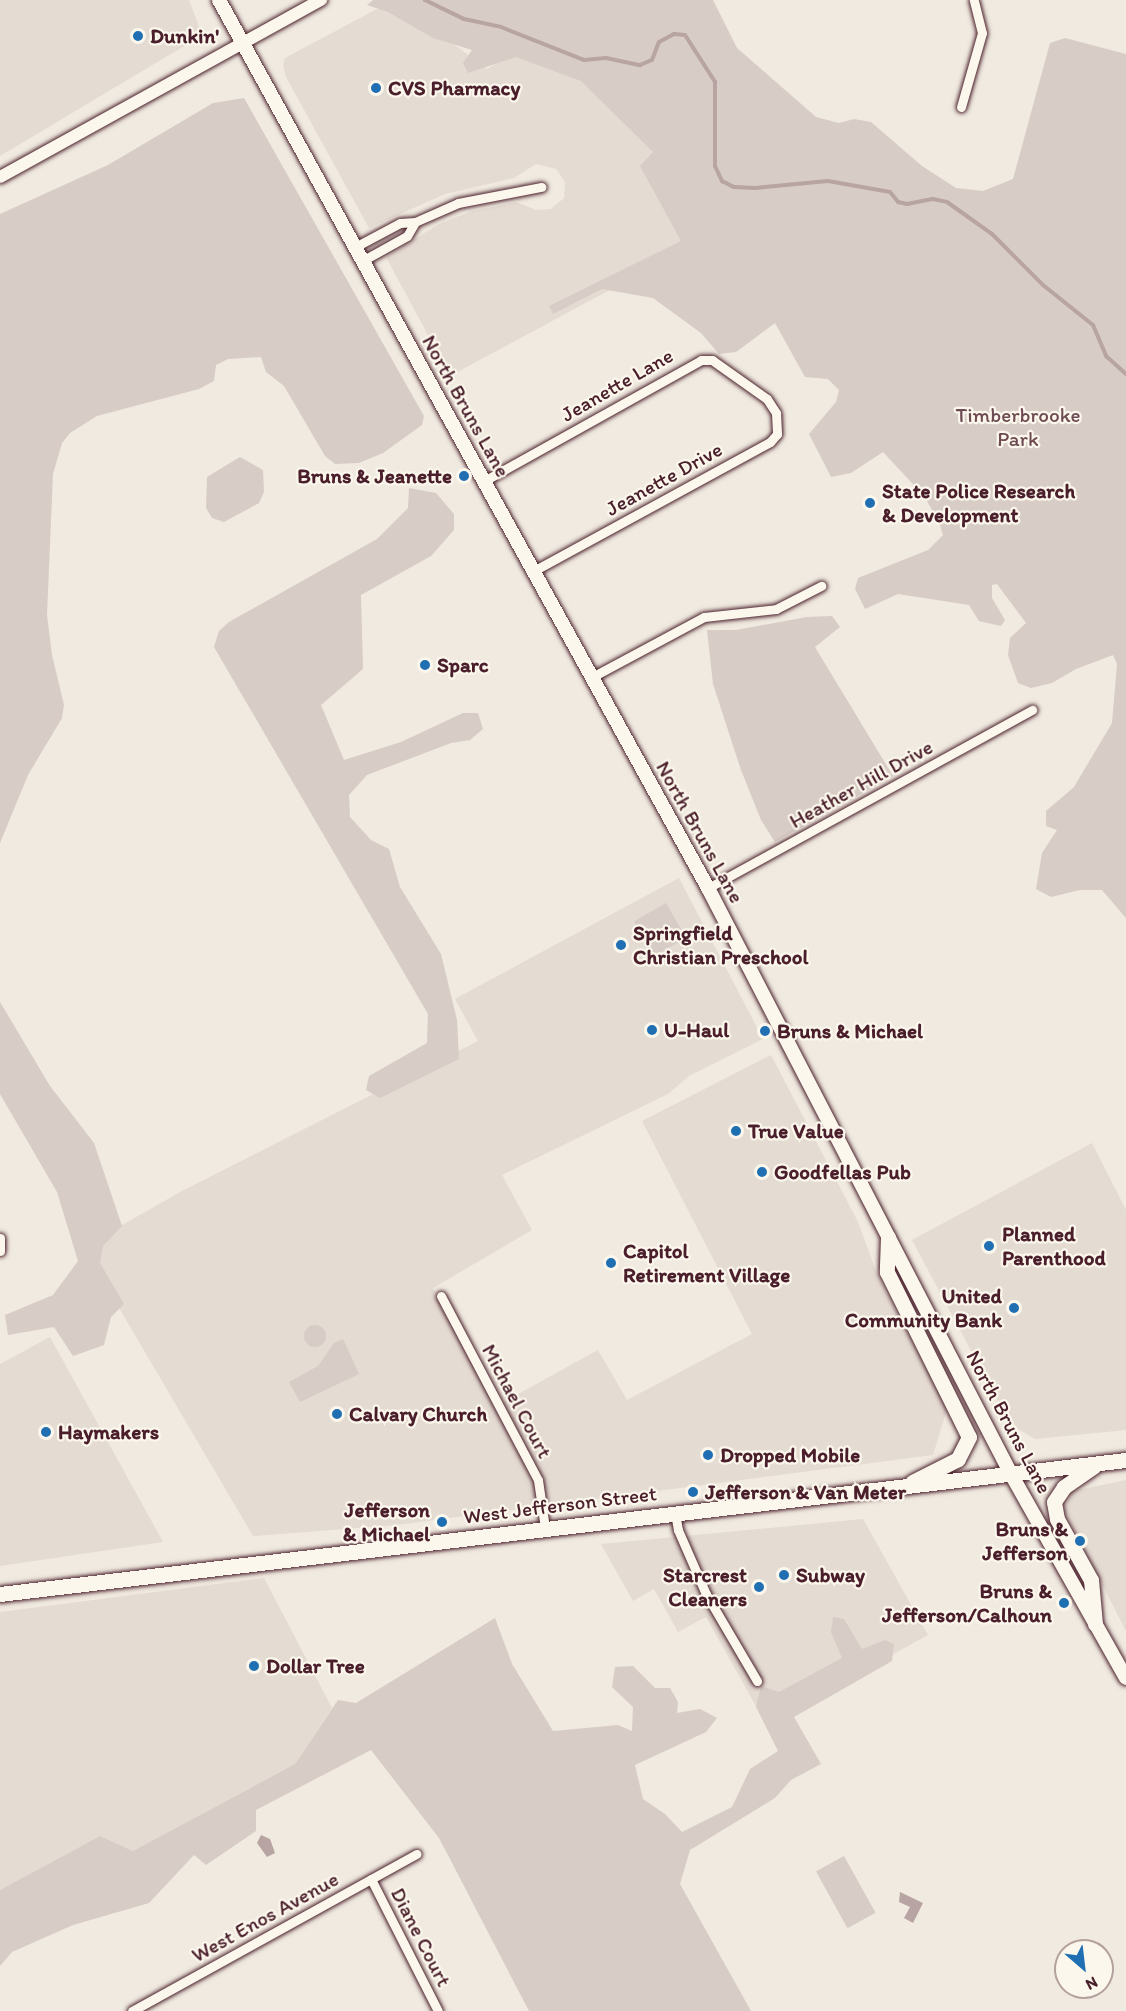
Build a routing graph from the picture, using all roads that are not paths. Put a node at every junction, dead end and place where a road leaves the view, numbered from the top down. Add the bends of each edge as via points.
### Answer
1 (219, 0) edge
2 (321, 0) edge
3 (974, 0) edge
4 (242, 44) junction
5 (961, 107) dead end
6 (0, 177) edge
7 (541, 187) dead end
8 (415, 222) junction
9 (355, 247) junction
10 (362, 261) junction
11 (768, 399) joint
12 (484, 482) junction
13 (533, 571) junction
14 (821, 586) dead end
15 (592, 677) junction
16 (1032, 710) dead end
17 (708, 888) junction
18 (888, 1237) junction
19 (0, 1238) edge
20 (0, 1251) edge
21 (441, 1296) dead end
22 (1126, 1460) edge
23 (1098, 1463) junction
24 (1011, 1474) junction
25 (901, 1487) junction
26 (675, 1513) junction
27 (545, 1528) junction
28 (0, 1594) edge
29 (1095, 1624) junction
30 (1126, 1678) edge
31 (757, 1681) dead end
32 (416, 1854) dead end
33 (371, 1879) junction
34 (132, 2011) edge
35 (438, 2011) edge

1 - 4 main road, North Bruns Lane
2 - 4 street
3 - 5 street via 982,33
4 - 6 street
4 - 9 main road, North Bruns Lane
7 - 8 street via 471,199
8 - 9 street via 400,223
8 - 10 street via 407,236
9 - 10 main road, North Bruns Lane
10 - 12 main road, North Bruns Lane
11 - 12 street, Jeanette Lane via 712,360 701,360
11 - 13 street, Jeanette Drive via 778,425 770,442
12 - 13 main road, North Bruns Lane
13 - 15 main road, North Bruns Lane
14 - 15 street via 776,609 718,614 694,621
15 - 17 main road, North Bruns Lane
16 - 17 street, Heather Hill Drive
17 - 18 main road, North Bruns Lane
18 - 24 main road, North Bruns Lane
18 - 25 main road via 887,1272 969,1437 958,1459
19 - 20 street
21 - 27 street, Michael Court via 533,1470
22 - 23 main road, West Jefferson Street
23 - 24 main road, West Jefferson Street
23 - 29 main road via 1064,1487 1054,1502 1058,1519 1091,1580
24 - 25 main road, West Jefferson Street
24 - 29 main road, North Bruns Lane
25 - 26 main road, West Jefferson Street
26 - 27 main road, West Jefferson Street
26 - 31 street via 678,1530 706,1594
27 - 28 main road, West Jefferson Street
29 - 30 main road, North Bruns Lane
32 - 33 street, West Enos Avenue
33 - 34 street, West Enos Avenue
33 - 35 street, Diane Court

